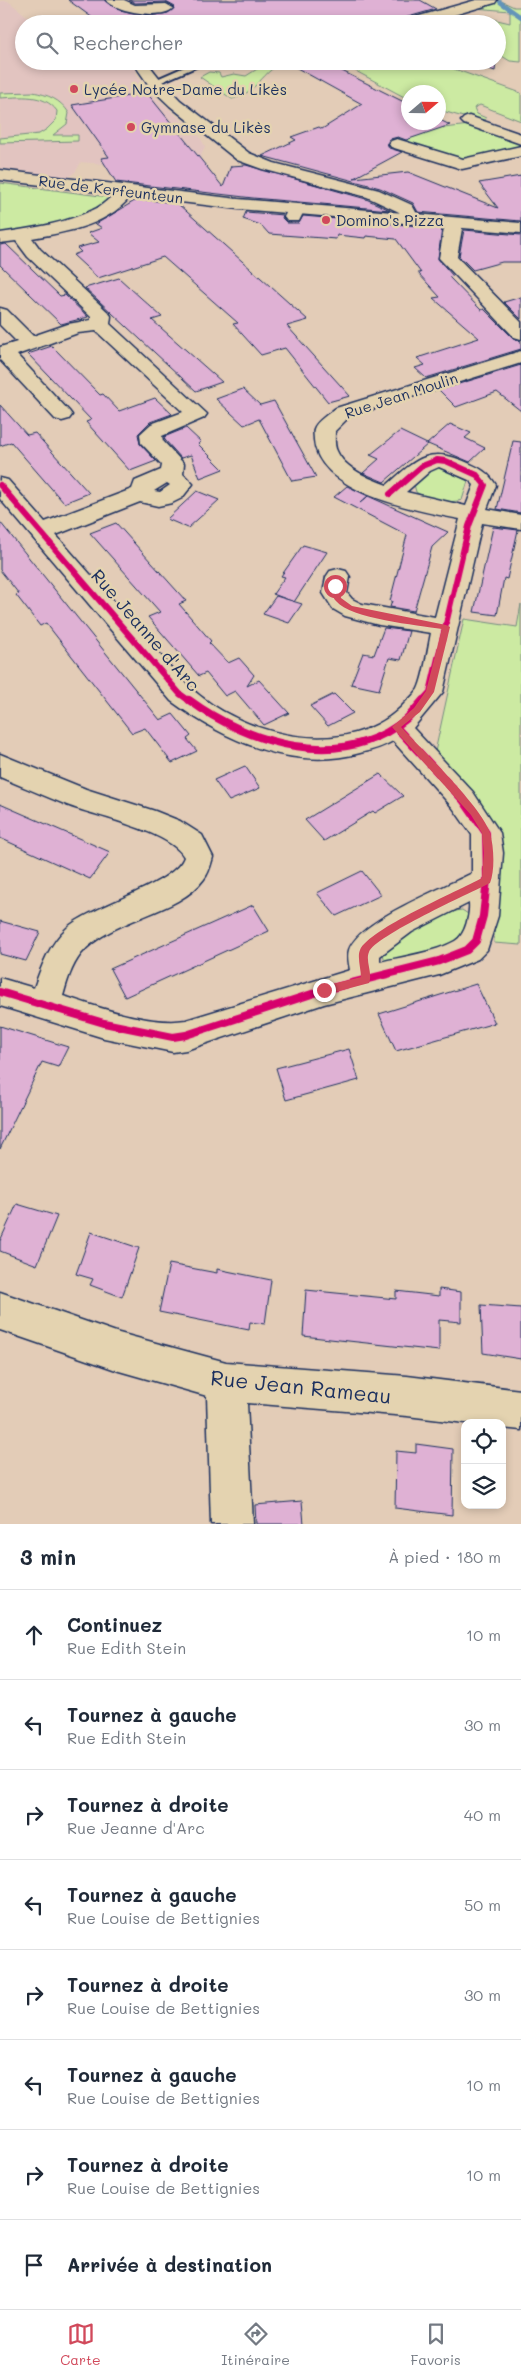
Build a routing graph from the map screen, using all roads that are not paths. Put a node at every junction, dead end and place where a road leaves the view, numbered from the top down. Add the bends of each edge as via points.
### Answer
1 (114, 0) edge
2 (490, 0) edge
3 (179, 1) dead end
4 (434, 4) dead end
5 (166, 8) junction
6 (447, 12) junction
7 (160, 15) edge
8 (437, 15) edge
9 (145, 70) edge
10 (182, 70) edge
11 (154, 82) junction
12 (469, 122) dead end
13 (521, 139) edge
14 (397, 144) dead end
15 (521, 151) edge
16 (0, 175) edge
17 (127, 191) junction
18 (411, 219) junction
19 (454, 223) junction
20 (521, 228) edge
21 (20, 234) junction
22 (0, 238) edge
23 (0, 314) edge
24 (100, 325) junction
25 (521, 333) edge
26 (29, 343) junction
27 (2, 353) edge
28 (521, 356) edge
29 (62, 415) dead end
30 (0, 485) edge
31 (390, 494) junction
32 (474, 515) junction
33 (521, 522) edge
34 (42, 532) junction
35 (338, 577) dead end
36 (446, 627) junction
37 (396, 727) junction
38 (0, 765) edge
39 (487, 880) junction
40 (366, 980) junction
41 (0, 992) edge
42 (44, 1005) junction
43 (0, 1311) edge
44 (226, 1382) junction
45 (521, 1410) edge
46 (232, 1524) edge

1 - 5 street via 133,9
2 - 6 street
3 - 5 street
4 - 6 street
5 - 7 street
6 - 8 street
9 - 11 street
10 - 11 lane
11 - 18 street via 198,123 244,156 280,169 337,182 390,202 406,210
12 - 13 street
14 - 15 street via 462,164
16 - 17 street, Rue de Kerfeunteun
17 - 18 street, Rue de Kerfeunteun via 220,206
17 - 21 street via 116,204 99,214 66,226
18 - 19 street, Rue de Kerfeunteun
19 - 20 street, Rue de Kerfeunteun
19 - 25 street via 448,258
21 - 22 street
21 - 24 street via 34,253 101,316
23 - 26 street
24 - 26 street
24 - 34 street via 197,414 151,434 150,440 173,464 172,476 182,484 167,497 150,498 143,493
26 - 27 street
27 - 29 street
28 - 31 street, Rue Jean Moulin via 360,406 343,412 330,422 324,429 322,442 335,466 350,477
30 - 34 street, Rue Jeanne d'Arc
31 - 32 street, Rue Jean Moulin via 436,509
31 - 32 street, Rue Jeanne d'Arc via 427,462 446,461 482,479 485,485
32 - 33 street, Rue Jean Moulin
32 - 36 street, Rue Jeanne d'Arc
34 - 37 street, Rue Jeanne d'Arc via 169,682 193,705 217,720 262,739 314,749 358,743
35 - 36 street via 335,593 349,608
36 - 37 street, Rue Jeanne d'Arc via 430,692 417,710
37 - 39 street via 481,823 488,843
38 - 42 street via 78,797 167,827 190,841 197,850 194,873 181,883 109,917 66,949
39 - 40 street via 372,941 364,952
39 - 40 street via 481,925 476,940 467,950 439,961
40 - 42 street via 173,1037 104,1023
41 - 42 street
43 - 44 street, Rue Jean Rameau via 119,1352
44 - 45 street, Rue Jean Rameau via 407,1396
44 - 46 street

